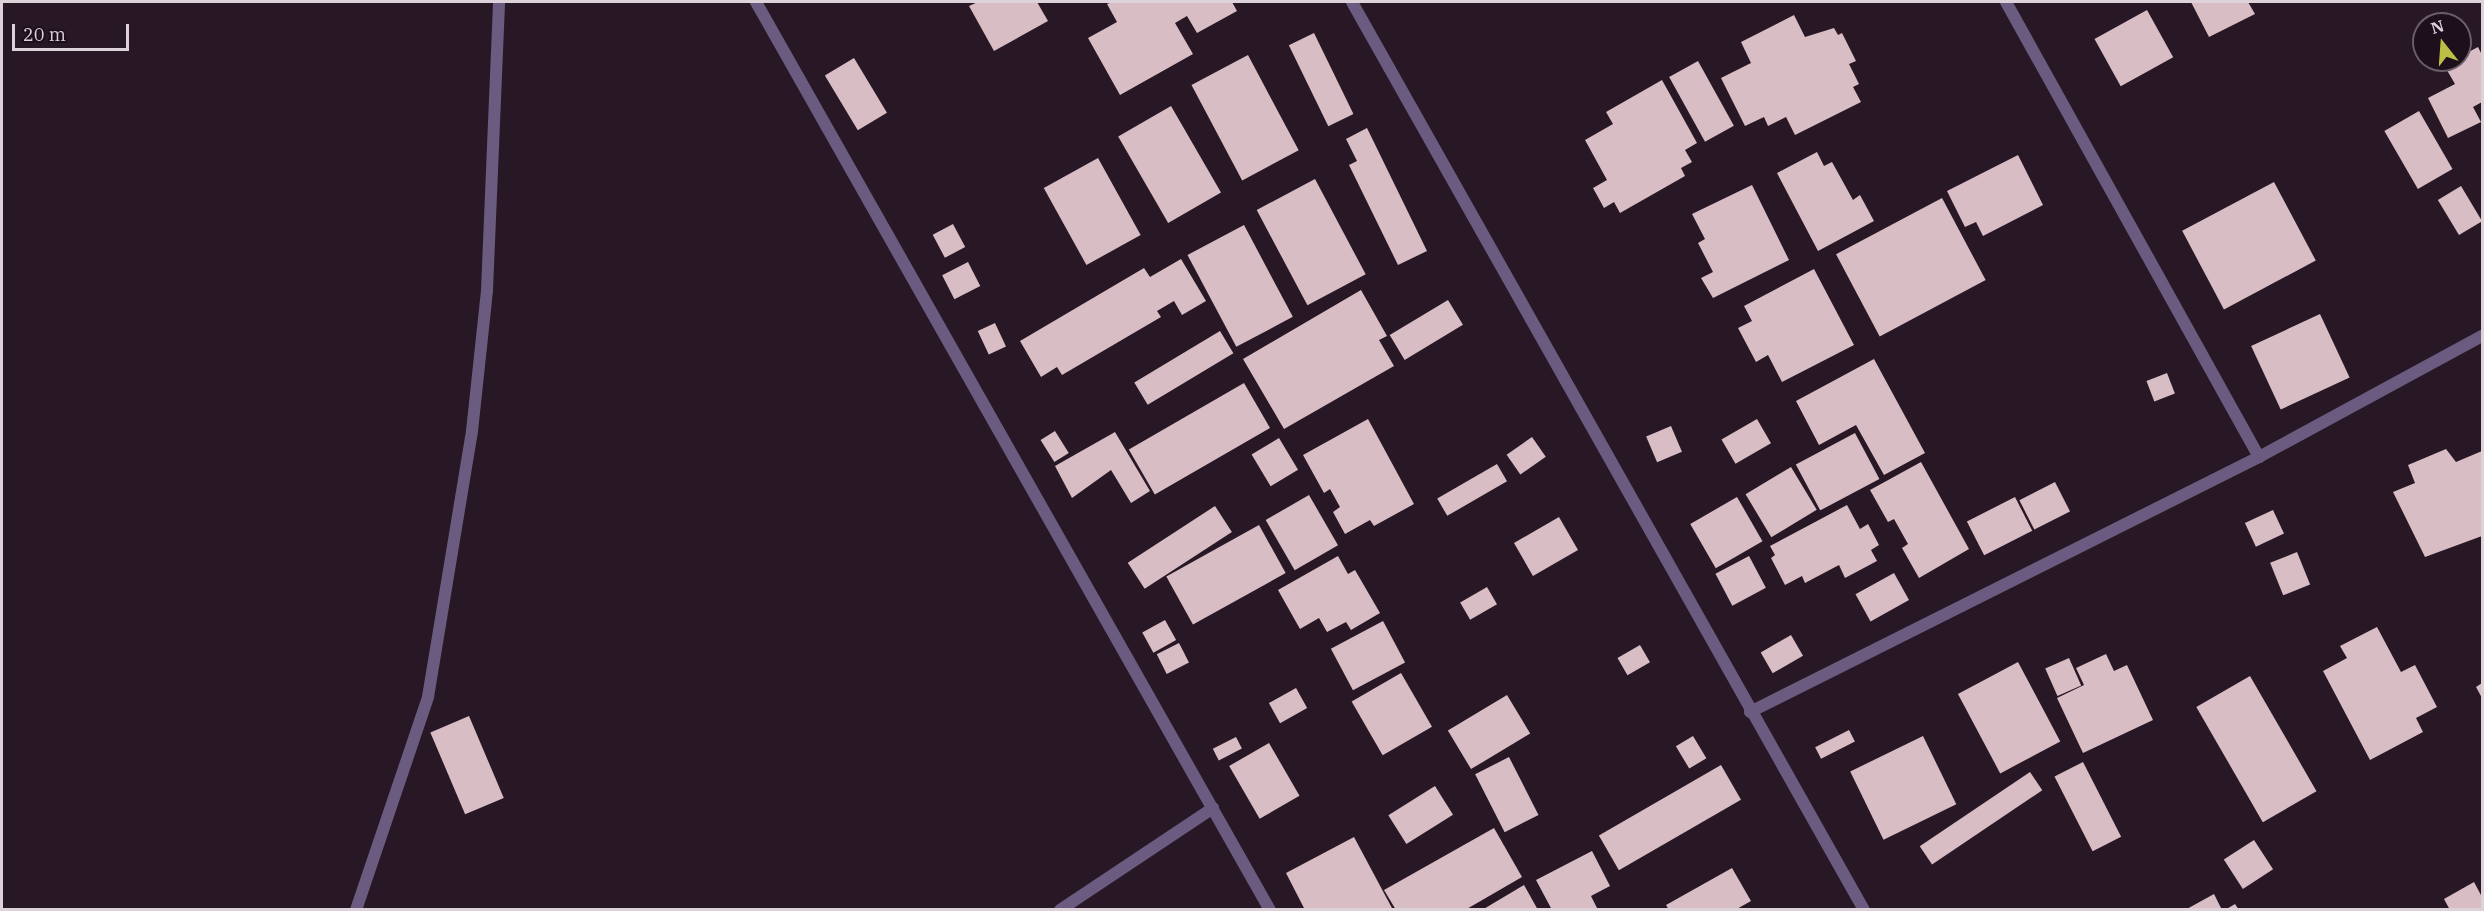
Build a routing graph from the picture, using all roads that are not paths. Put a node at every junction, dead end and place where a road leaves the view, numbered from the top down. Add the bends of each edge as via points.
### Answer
1 (499, 2) edge
2 (756, 2) edge
3 (1352, 2) edge
4 (2006, 2) edge
5 (2482, 336) edge
6 (2259, 457) junction
7 (1750, 712) junction
8 (1213, 808) junction
9 (357, 909) edge
10 (1060, 909) edge
11 (1270, 909) edge
12 (1864, 909) edge

1 - 9 street via 487,290 472,431 428,697
2 - 8 street
3 - 7 street
4 - 6 street
5 - 6 street
6 - 7 street
7 - 12 street
8 - 10 street
8 - 11 street

